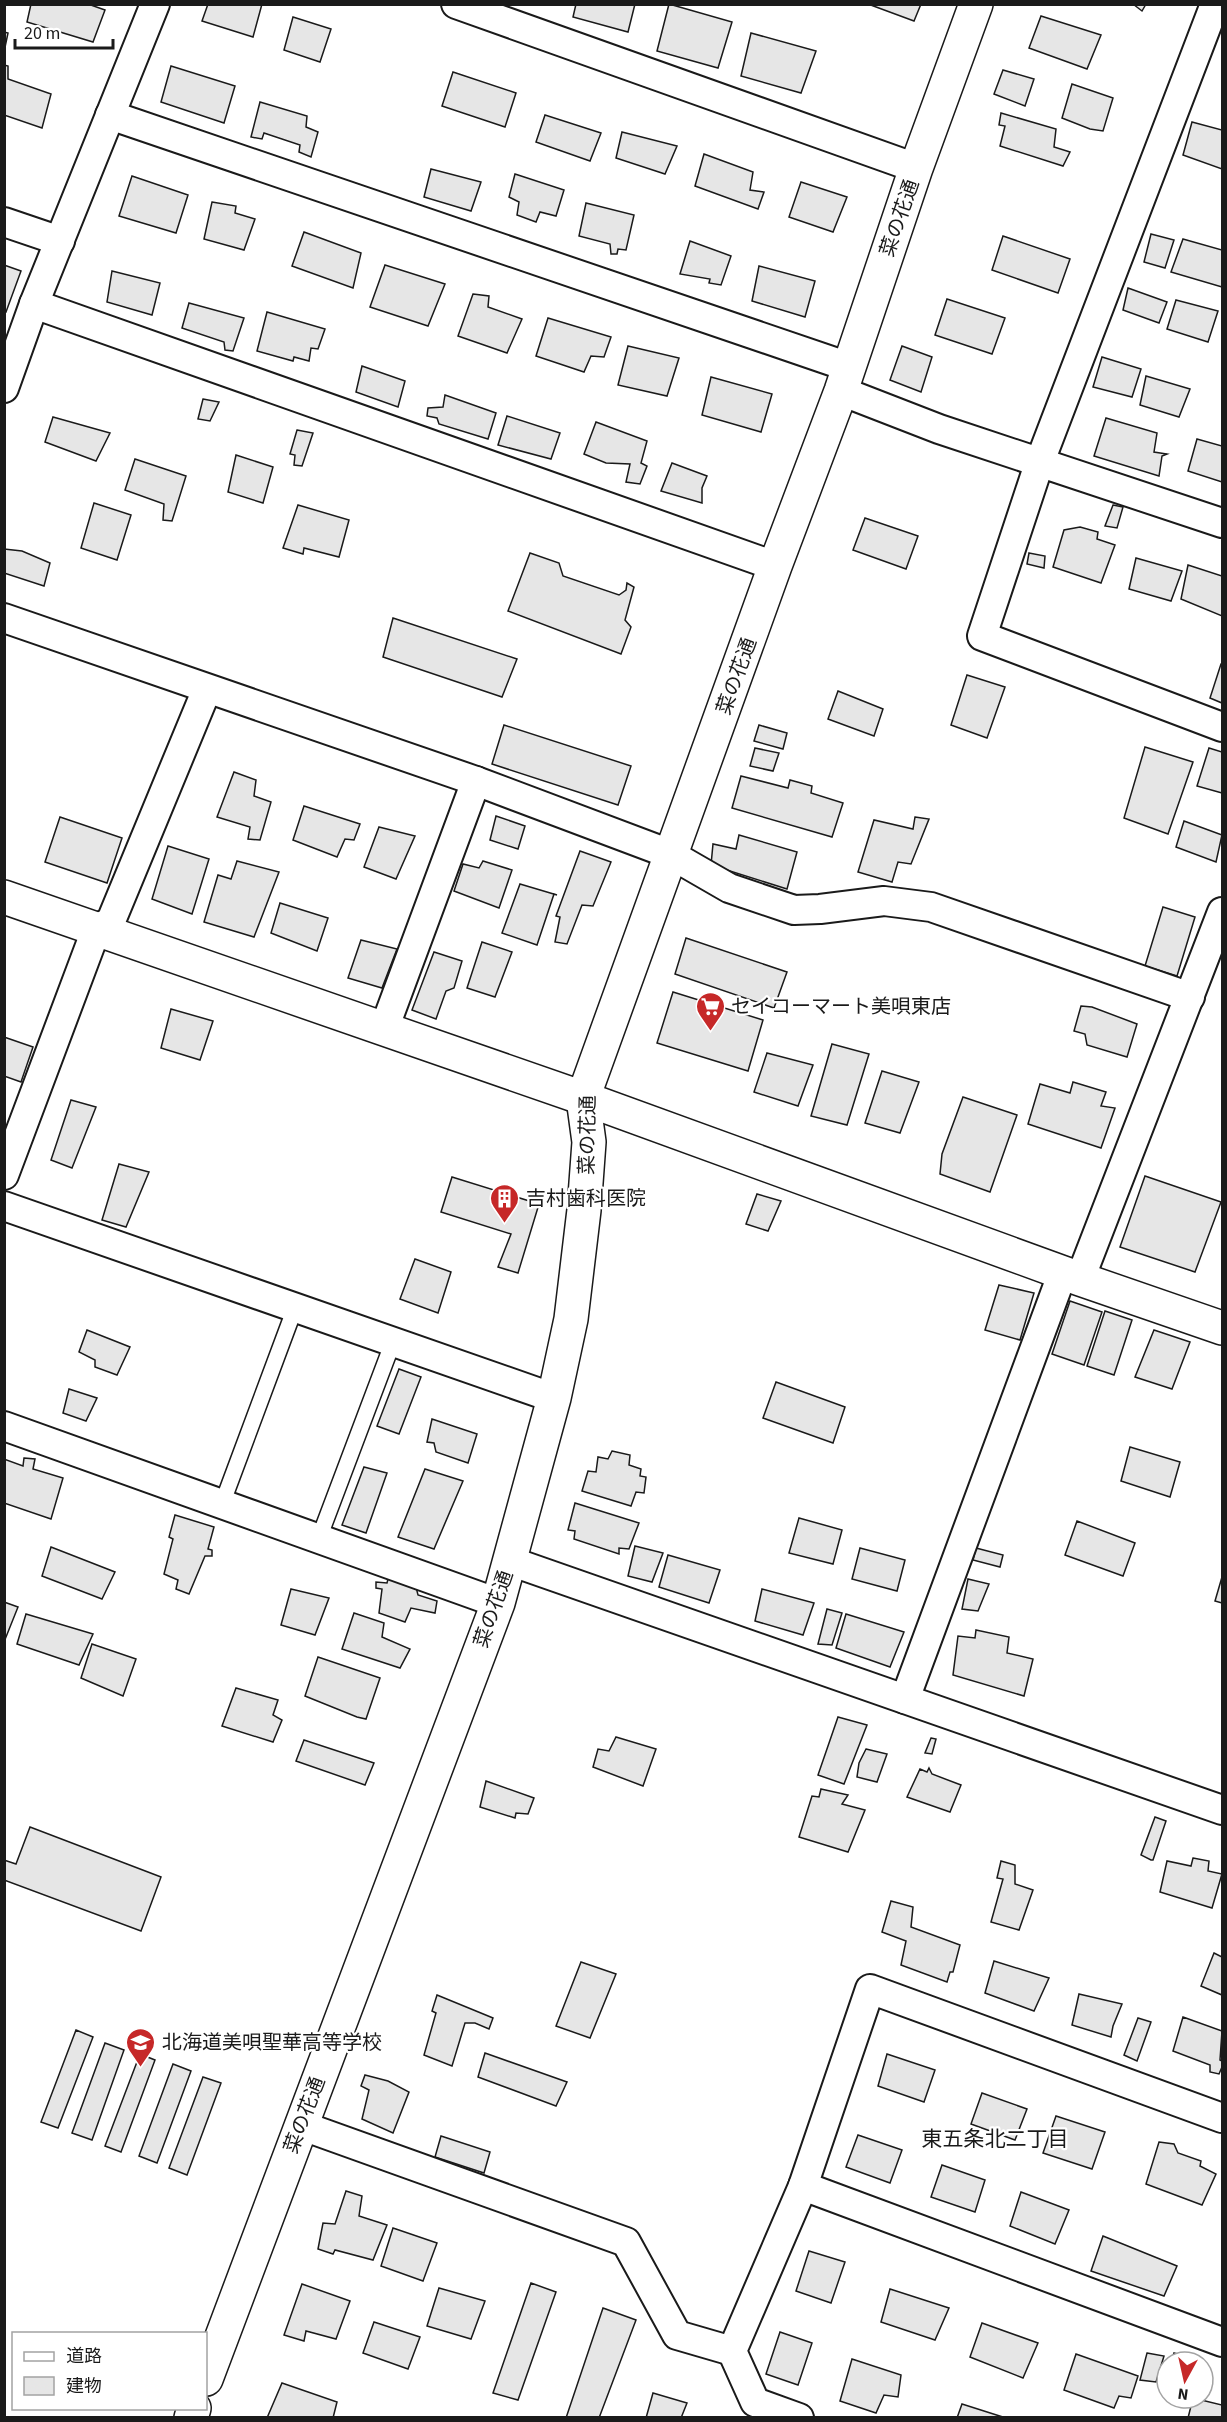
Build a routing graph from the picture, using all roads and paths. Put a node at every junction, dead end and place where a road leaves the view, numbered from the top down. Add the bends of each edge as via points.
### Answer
1 (155, 4) edge
2 (456, 4) edge
3 (976, 4) edge
4 (1215, 4) edge
5 (110, 115) junction
6 (916, 168) junction
7 (4, 222) edge
8 (60, 241) junction
9 (34, 304) junction
10 (845, 379) junction
11 (4, 388) edge
12 (1040, 464) junction
13 (1222, 523) edge
14 (775, 566) junction
15 (4, 618) edge
16 (207, 689) junction
17 (1222, 727) edge
18 (476, 781) junction
19 (670, 854) junction
20 (4, 897) edge
21 (1222, 912) edge
22 (96, 930) junction
23 (1190, 997) junction
24 (384, 1029) junction
25 (583, 1098) junction
26 (4, 1175) edge
27 (4, 1206) edge
28 (1072, 1276) junction
29 (295, 1308) junction
30 (1222, 1328) edge
31 (393, 1342) junction
32 (554, 1398) junction
33 (4, 1426) edge
34 (222, 1504) junction
35 (319, 1538) junction
36 (510, 1561) junction
37 (498, 1603) junction
38 (905, 1699) junction
39 (1222, 1810) edge
40 (1222, 2118) edge
41 (300, 2125) junction
42 (803, 2186) junction
43 (1222, 2342) edge
44 (732, 2351) junction
45 (207, 2376) edge
46 (799, 2418) edge

1 - 5 street
2 - 6 street
3 - 6 street, 菜の花通
4 - 12 street
5 - 8 street
5 - 10 street
6 - 10 street, 菜の花通
7 - 8 street
8 - 9 street
9 - 11 street
9 - 14 street
10 - 12 street via 939,429
10 - 14 street, 菜の花通
12 - 13 street
12 - 17 street via 982,636
14 - 19 street, 菜の花通
15 - 16 street
16 - 18 street
16 - 22 street via 111,921
18 - 19 street
18 - 24 street
19 - 23 street via 729,888 794,910 884,901 931,907
19 - 25 street, 菜の花通
20 - 22 street
21 - 23 street
22 - 24 street
22 - 26 street
23 - 28 street
24 - 25 street
25 - 28 street
25 - 32 street, 菜の花通 via 589,1142 584,1210 571,1319
27 - 29 street
28 - 30 street
28 - 38 street
29 - 31 street
29 - 34 lane
31 - 32 street
31 - 35 lane
32 - 36 street, 菜の花通
33 - 34 street
34 - 35 street
35 - 37 street
36 - 37 street, 菜の花通
36 - 38 street
37 - 41 street, 菜の花通
38 - 39 street
40 - 42 street via 870,1989
41 - 44 street via 626,2242 678,2335
41 - 45 street, 菜の花通
42 - 43 street
42 - 44 street
44 - 46 street via 756,2402

